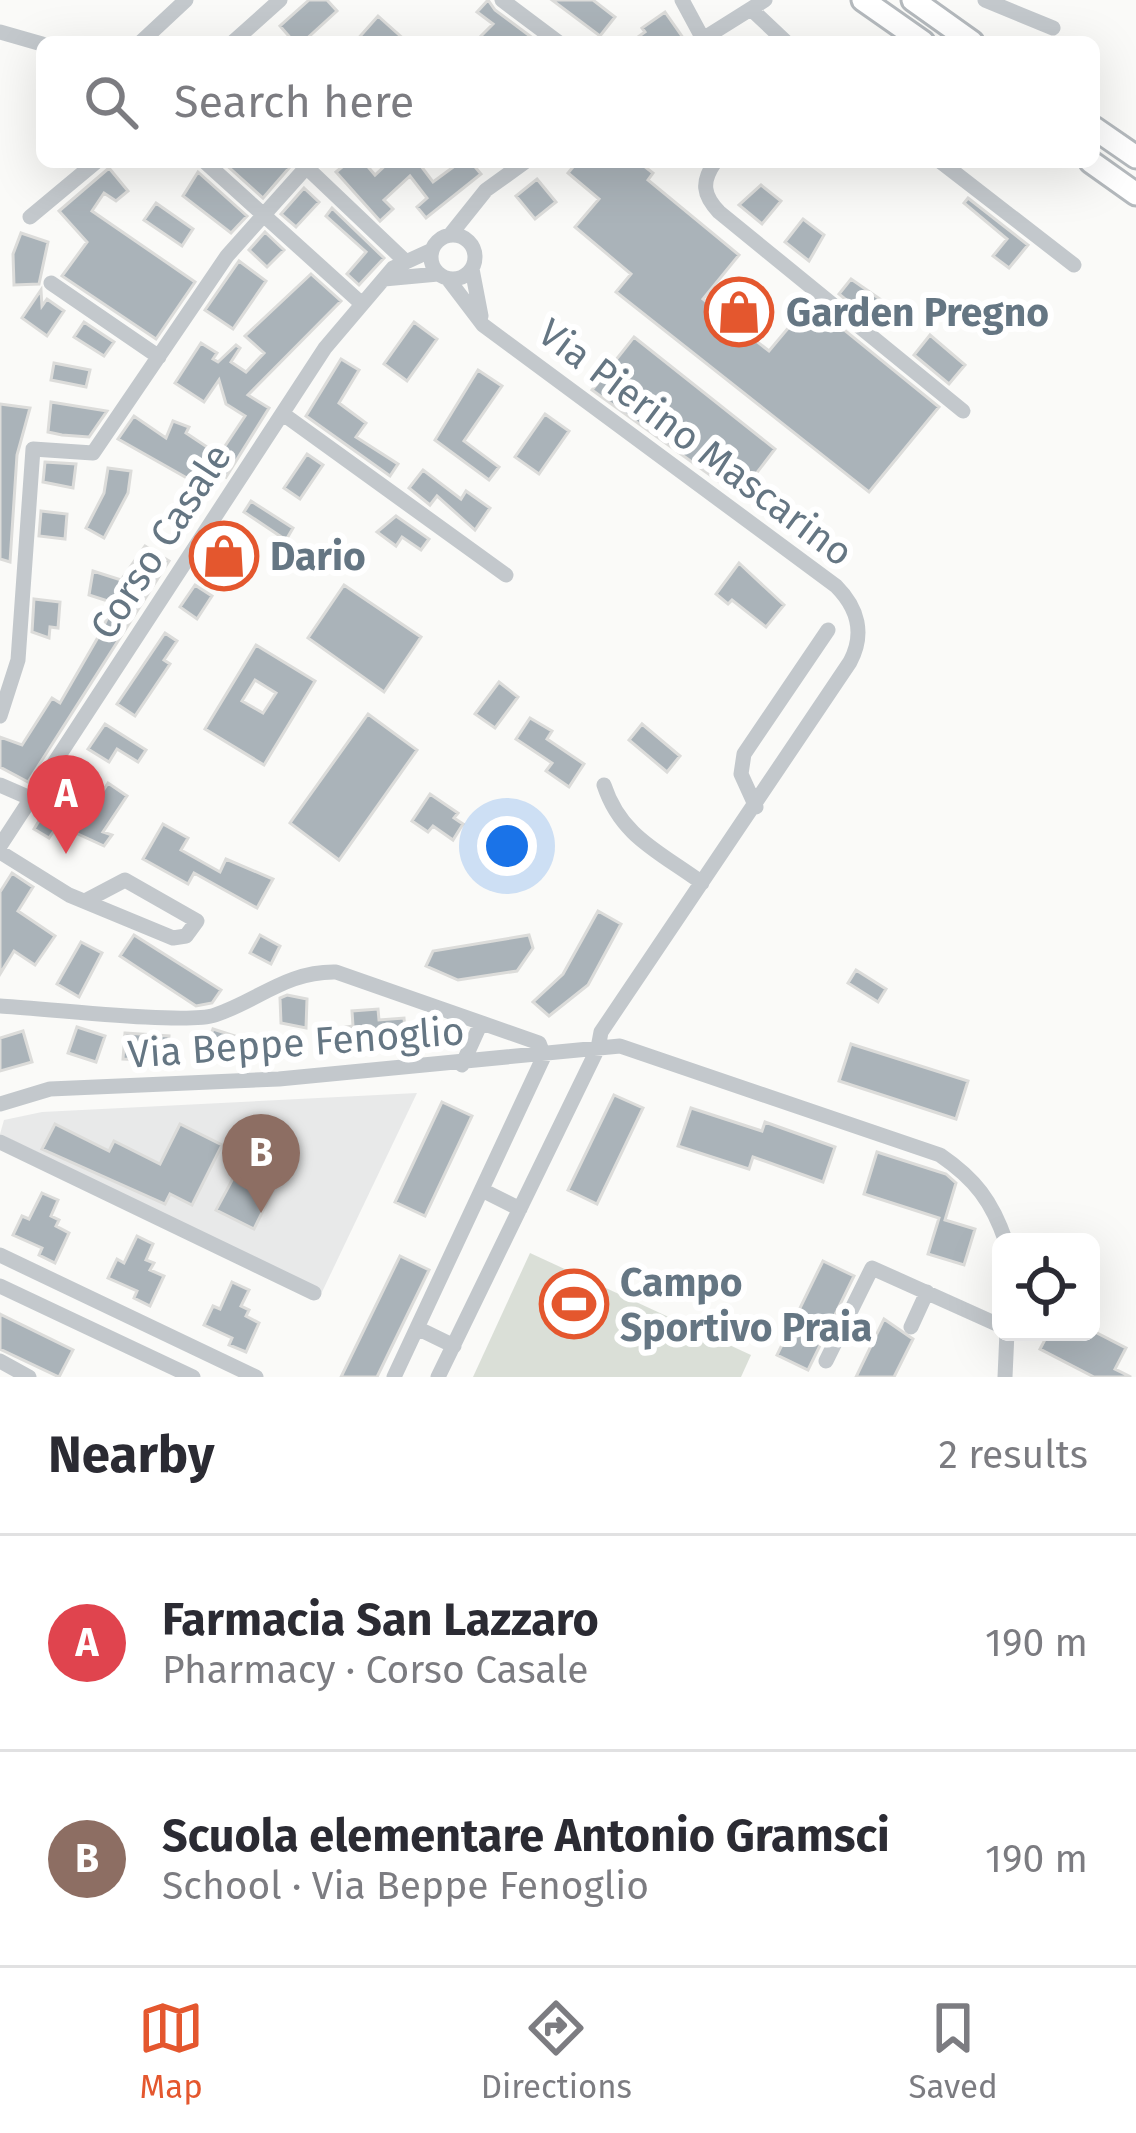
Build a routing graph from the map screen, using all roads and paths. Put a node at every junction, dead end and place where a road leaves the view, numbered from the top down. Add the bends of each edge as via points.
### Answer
1 (186, 0) edge
2 (280, 0) edge
3 (502, 0) edge
4 (682, 0) edge
5 (863, 0) edge
6 (913, 0) edge
7 (985, 0) edge
8 (758, 5) edge
9 (1053, 28) dead end
10 (0, 32) edge
11 (147, 36) edge
12 (240, 36) edge
13 (550, 36) edge
14 (699, 36) edge
15 (708, 36) edge
16 (781, 36) edge
17 (914, 36) edge
18 (964, 36) edge
19 (36, 42) edge
20 (1100, 132) edge
21 (1136, 158) edge
22 (88, 168) edge
23 (212, 168) edge
24 (302, 168) edge
25 (310, 168) edge
26 (517, 168) edge
27 (713, 168) edge
28 (948, 168) edge
29 (1099, 168) edge
30 (1136, 194) edge
31 (478, 199) junction
32 (261, 213) junction
33 (31, 217) dead end
34 (450, 235) junction
35 (472, 245) junction
36 (431, 250) junction
37 (405, 261) junction
38 (1074, 265) dead end
39 (472, 269) junction
40 (443, 276) junction
41 (384, 279) junction
42 (51, 283) dead end
43 (362, 304) junction
44 (483, 325) junction
45 (159, 357) junction
46 (963, 411) dead end
47 (283, 414) junction
48 (506, 575) dead end
49 (828, 630) dead end
50 (0, 716) edge
51 (0, 785) edge
52 (604, 785) dead end
53 (30, 798) junction
54 (756, 807) junction
55 (0, 849) edge
56 (702, 883) junction
57 (87, 900) junction
58 (0, 1006) edge
59 (481, 1023) junction
60 (598, 1048) junction
61 (544, 1056) junction
62 (462, 1065) junction
63 (0, 1104) edge
64 (0, 1142) edge
65 (482, 1190) junction
66 (520, 1209) junction
67 (1003, 1233) edge
68 (0, 1255) edge
69 (0, 1286) edge
70 (927, 1292) junction
71 (314, 1293) dead end
72 (992, 1323) edge
73 (911, 1327) dead end
74 (417, 1328) junction
75 (1004, 1341) edge
76 (454, 1346) junction
77 (0, 1361) edge
78 (826, 1361) dead end
79 (29, 1377) edge
80 (194, 1377) edge
81 (256, 1377) edge
82 (394, 1377) edge
83 (438, 1377) edge
84 (1005, 1377) edge

1 - 11 street
2 - 12 street
3 - 13 street
4 - 14 street
5 - 17 highway
6 - 18 highway
7 - 9 street
8 - 15 street
8 - 16 street
10 - 19 street
20 - 21 highway
22 - 33 street
23 - 32 street
24 - 32 street
25 - 37 street
26 - 31 street
27 - 46 street via 704,185 719,212
28 - 38 street
29 - 30 highway
31 - 34 street
31 - 35 street
32 - 43 street
32 - 45 street
34 - 35 street
34 - 36 street, Corso Casale
35 - 39 street, Via Pierino Mascarino
36 - 37 street, Corso Casale
36 - 40 street
37 - 41 street, Corso Casale
39 - 40 street
39 - 44 street, Via Pierino Mascarino
40 - 41 street
40 - 44 street, Via Pierino Mascarino
41 - 43 street, Corso Casale
42 - 45 street
43 - 47 street, Corso Casale
44 - 54 street, Via Pierino Mascarino via 847,597 859,629 856,651
45 - 50 street via 94,454 33,449 18,660
47 - 48 street
47 - 53 street, Corso Casale
49 - 54 street via 744,754 742,774
51 - 53 street
52 - 56 street via 630,835
53 - 55 street, Corso Casale
54 - 56 street, Via Pierino Mascarino
55 - 57 street
56 - 60 street, Via Pierino Mascarino
57 - 57 street via 179,939 197,921 125,880
58 - 59 street via 212,1017 280,981 336,972
59 - 61 street via 538,1043
59 - 62 street
60 - 61 street, Via Beppe Fenoglio
60 - 66 street, Via Pierino Mascarino
60 - 67 street, Via Beppe Fenoglio via 635,1050 940,1155 973,1177
61 - 62 street, Via Beppe Fenoglio
61 - 65 street
62 - 63 street, Via Beppe Fenoglio via 50,1089
64 - 71 street
65 - 66 street
65 - 74 street
66 - 76 street, Via Pierino Mascarino
68 - 81 street
69 - 80 street
70 - 72 street
70 - 73 street
70 - 78 street via 869,1270
74 - 76 street
74 - 82 street
75 - 84 street
76 - 83 street, Via Pierino Mascarino
77 - 79 street

